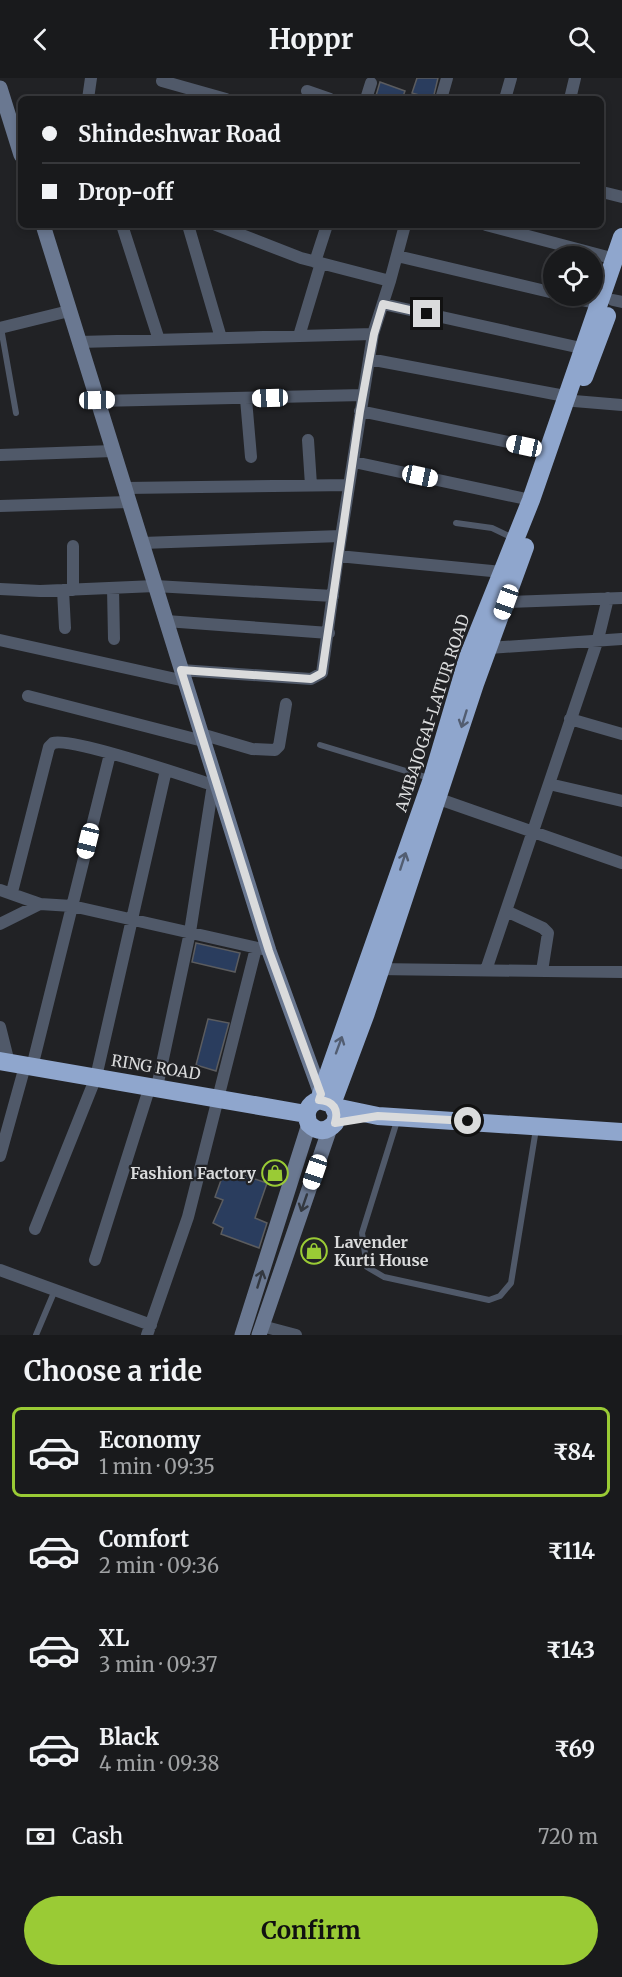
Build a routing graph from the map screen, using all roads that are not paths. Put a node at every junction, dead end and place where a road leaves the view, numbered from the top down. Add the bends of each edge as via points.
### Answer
1 (91, 78) edge
2 (200, 78) edge
3 (447, 78) edge
4 (511, 78) edge
5 (576, 78) edge
6 (162, 81) dead end
7 (371, 83) dead end
8 (0, 88) edge
9 (307, 91) dead end
10 (197, 95) edge
11 (88, 96) edge
12 (321, 96) edge
13 (367, 96) edge
14 (442, 96) edge
15 (506, 96) edge
16 (571, 96) edge
17 (5, 122) edge
18 (18, 149) edge
19 (604, 192) edge
20 (622, 197) edge
21 (44, 228) edge
22 (123, 228) edge
23 (189, 228) edge
24 (224, 228) edge
25 (326, 228) edge
26 (404, 228) edge
27 (500, 228) edge
28 (622, 237) edge
29 (397, 256) junction
30 (318, 263) junction
31 (618, 267) edge
32 (390, 281) junction
33 (543, 290) edge
34 (611, 302) edge
35 (383, 304) junction
36 (69, 310) junction
37 (1, 327) edge
38 (374, 334) junction
39 (299, 336) junction
40 (221, 338) junction
41 (159, 340) junction
42 (79, 342) junction
43 (582, 348) junction
44 (369, 359) junction
45 (363, 395) junction
46 (246, 399) junction
47 (570, 399) junction
48 (97, 400) junction
49 (622, 405) edge
50 (360, 411) junction
51 (16, 413) dead end
52 (308, 440) dead end
53 (547, 450) junction
54 (113, 451) junction
55 (0, 455) edge
56 (251, 458) dead end
57 (354, 462) junction
58 (349, 484) junction
59 (311, 485) junction
60 (127, 495) junction
61 (531, 500) junction
62 (0, 506) edge
63 (456, 523) dead end
64 (341, 536) junction
65 (516, 540) junction
66 (142, 543) junction
67 (73, 546) dead end
68 (338, 556) junction
69 (502, 572) junction
70 (155, 586) junction
71 (113, 588) junction
72 (0, 589) edge
73 (68, 590) junction
74 (333, 596) junction
75 (608, 598) junction
76 (622, 598) edge
77 (506, 602) junction
78 (166, 621) junction
79 (64, 628) dead end
80 (329, 633) junction
81 (114, 639) dead end
82 (598, 639) junction
83 (622, 639) edge
84 (0, 640) edge
85 (481, 645) junction
86 (183, 676) junction
87 (28, 696) dead end
88 (286, 704) dead end
89 (570, 718) junction
90 (622, 734) edge
91 (202, 737) junction
92 (320, 745) dead end
93 (110, 754) junction
94 (166, 770) junction
95 (432, 779) junction
96 (214, 781) junction
97 (549, 784) junction
98 (439, 799) junction
99 (622, 801) edge
100 (533, 831) junction
101 (622, 863) edge
102 (6, 891) edge
103 (40, 904) junction
104 (72, 906) junction
105 (506, 911) junction
106 (133, 919) junction
107 (0, 924) edge
108 (190, 932) junction
109 (263, 950) junction
110 (374, 969) junction
111 (486, 970) junction
112 (542, 971) junction
113 (622, 972) edge
114 (0, 1027) edge
115 (17, 1064) edge
116 (96, 1077) junction
117 (154, 1087) junction
118 (218, 1097) junction
119 (329, 1109) junction
120 (399, 1116) junction
121 (308, 1119) junction
122 (537, 1126) junction
123 (622, 1132) edge
124 (0, 1156) edge
125 (35, 1229) dead end
126 (95, 1260) dead end
127 (0, 1270) edge
128 (55, 1290) junction
129 (149, 1330) edge
130 (260, 1330) edge
131 (36, 1335) edge
132 (242, 1335) edge
133 (296, 1335) edge

1 - 11 street
2 - 10 street
3 - 14 street
4 - 15 street
5 - 16 street
6 - 10 street
7 - 13 street
8 - 17 main road
9 - 12 street
17 - 18 main road
19 - 20 street
21 - 36 main road
22 - 41 street
23 - 40 street
24 - 30 street
25 - 30 street
26 - 29 street
27 - 31 street
28 - 31 highway, AMBAJOGAI-LATUR ROAD
29 - 32 street
29 - 33 street
30 - 32 street
30 - 39 street
31 - 34 highway, AMBAJOGAI-LATUR ROAD
32 - 35 street
34 - 43 highway, AMBAJOGAI-LATUR ROAD
34 - 47 highway
35 - 38 street
35 - 43 street
36 - 37 street
36 - 42 main road
37 - 51 lane
38 - 39 street
38 - 44 street
39 - 40 street
40 - 41 street
41 - 42 street
42 - 48 main road
43 - 47 highway, AMBAJOGAI-LATUR ROAD
44 - 45 street
44 - 47 street
45 - 46 street
45 - 50 street
46 - 48 street
46 - 56 street
47 - 49 street
47 - 53 highway, AMBAJOGAI-LATUR ROAD
47 - 77 highway
48 - 54 main road
50 - 53 street
50 - 57 street
52 - 59 street
53 - 61 highway, AMBAJOGAI-LATUR ROAD
54 - 55 street
54 - 60 main road
57 - 58 street
57 - 61 street
58 - 59 street
58 - 64 street
59 - 60 street
60 - 62 street
60 - 66 main road
61 - 65 highway, AMBAJOGAI-LATUR ROAD
63 - 65 lane via 492,528
64 - 66 street
64 - 68 street
65 - 69 highway, AMBAJOGAI-LATUR ROAD
66 - 70 main road
67 - 73 street
68 - 69 street
68 - 74 street
69 - 85 highway, AMBAJOGAI-LATUR ROAD
70 - 71 street
70 - 74 street
70 - 78 main road
71 - 73 street
71 - 81 street
72 - 73 street
73 - 79 street
74 - 80 street
75 - 76 street
75 - 77 street
75 - 82 street
77 - 85 highway
78 - 80 street
78 - 86 main road
80 - 86 street via 325,667 311,679
82 - 83 street
82 - 85 street
82 - 89 street
84 - 86 street
85 - 95 highway, AMBAJOGAI-LATUR ROAD
85 -> 98 highway
86 - 91 main road
87 - 91 street
88 - 91 street via 276,750 252,749
89 - 90 street
89 - 97 street
91 - 96 main road
92 - 95 lane
93 - 94 street
93 - 102 street via 58,742 49,747
93 - 104 street
94 - 96 street
94 - 106 street
110 -> 95 highway, AMBAJOGAI-LATUR ROAD
96 - 108 street
96 - 109 main road
97 - 99 street
97 - 100 street
98 - 100 street
98 - 110 highway
100 - 101 street
100 - 105 street
102 - 103 street
103 - 104 street
103 - 107 street
104 - 106 street
104 - 115 street
105 - 111 street
105 - 112 street via 548,933
106 - 108 street
106 - 116 street
108 - 109 street
108 - 117 street
109 - 118 street
109 - 119 main road
110 - 111 street
110 - 119 highway, AMBAJOGAI-LATUR ROAD
111 - 112 street
112 - 113 street
114 - 115 street
115 - 116 highway, RING ROAD
115 - 124 street
116 - 117 highway, RING ROAD
116 - 125 street
117 - 118 highway, RING ROAD
117 - 126 street
118 - 121 highway, RING ROAD
118 - 129 street via 188,1217
119 - 120 highway
119 - 121 highway, AMBAJOGAI-LATUR ROAD via 308,1107
119 - 121 highway via 319,1130
119 -> 130 main road, AMBAJOGAI-LATUR ROAD
120 - 122 highway
120 - 122 lane via 362,1233 367,1267 384,1277 489,1300 500,1296 511,1283
132 -> 121 main road, AMBAJOGAI-LATUR ROAD
122 - 123 highway
127 - 128 street
128 - 129 street
128 - 131 lane
130 - 133 street

